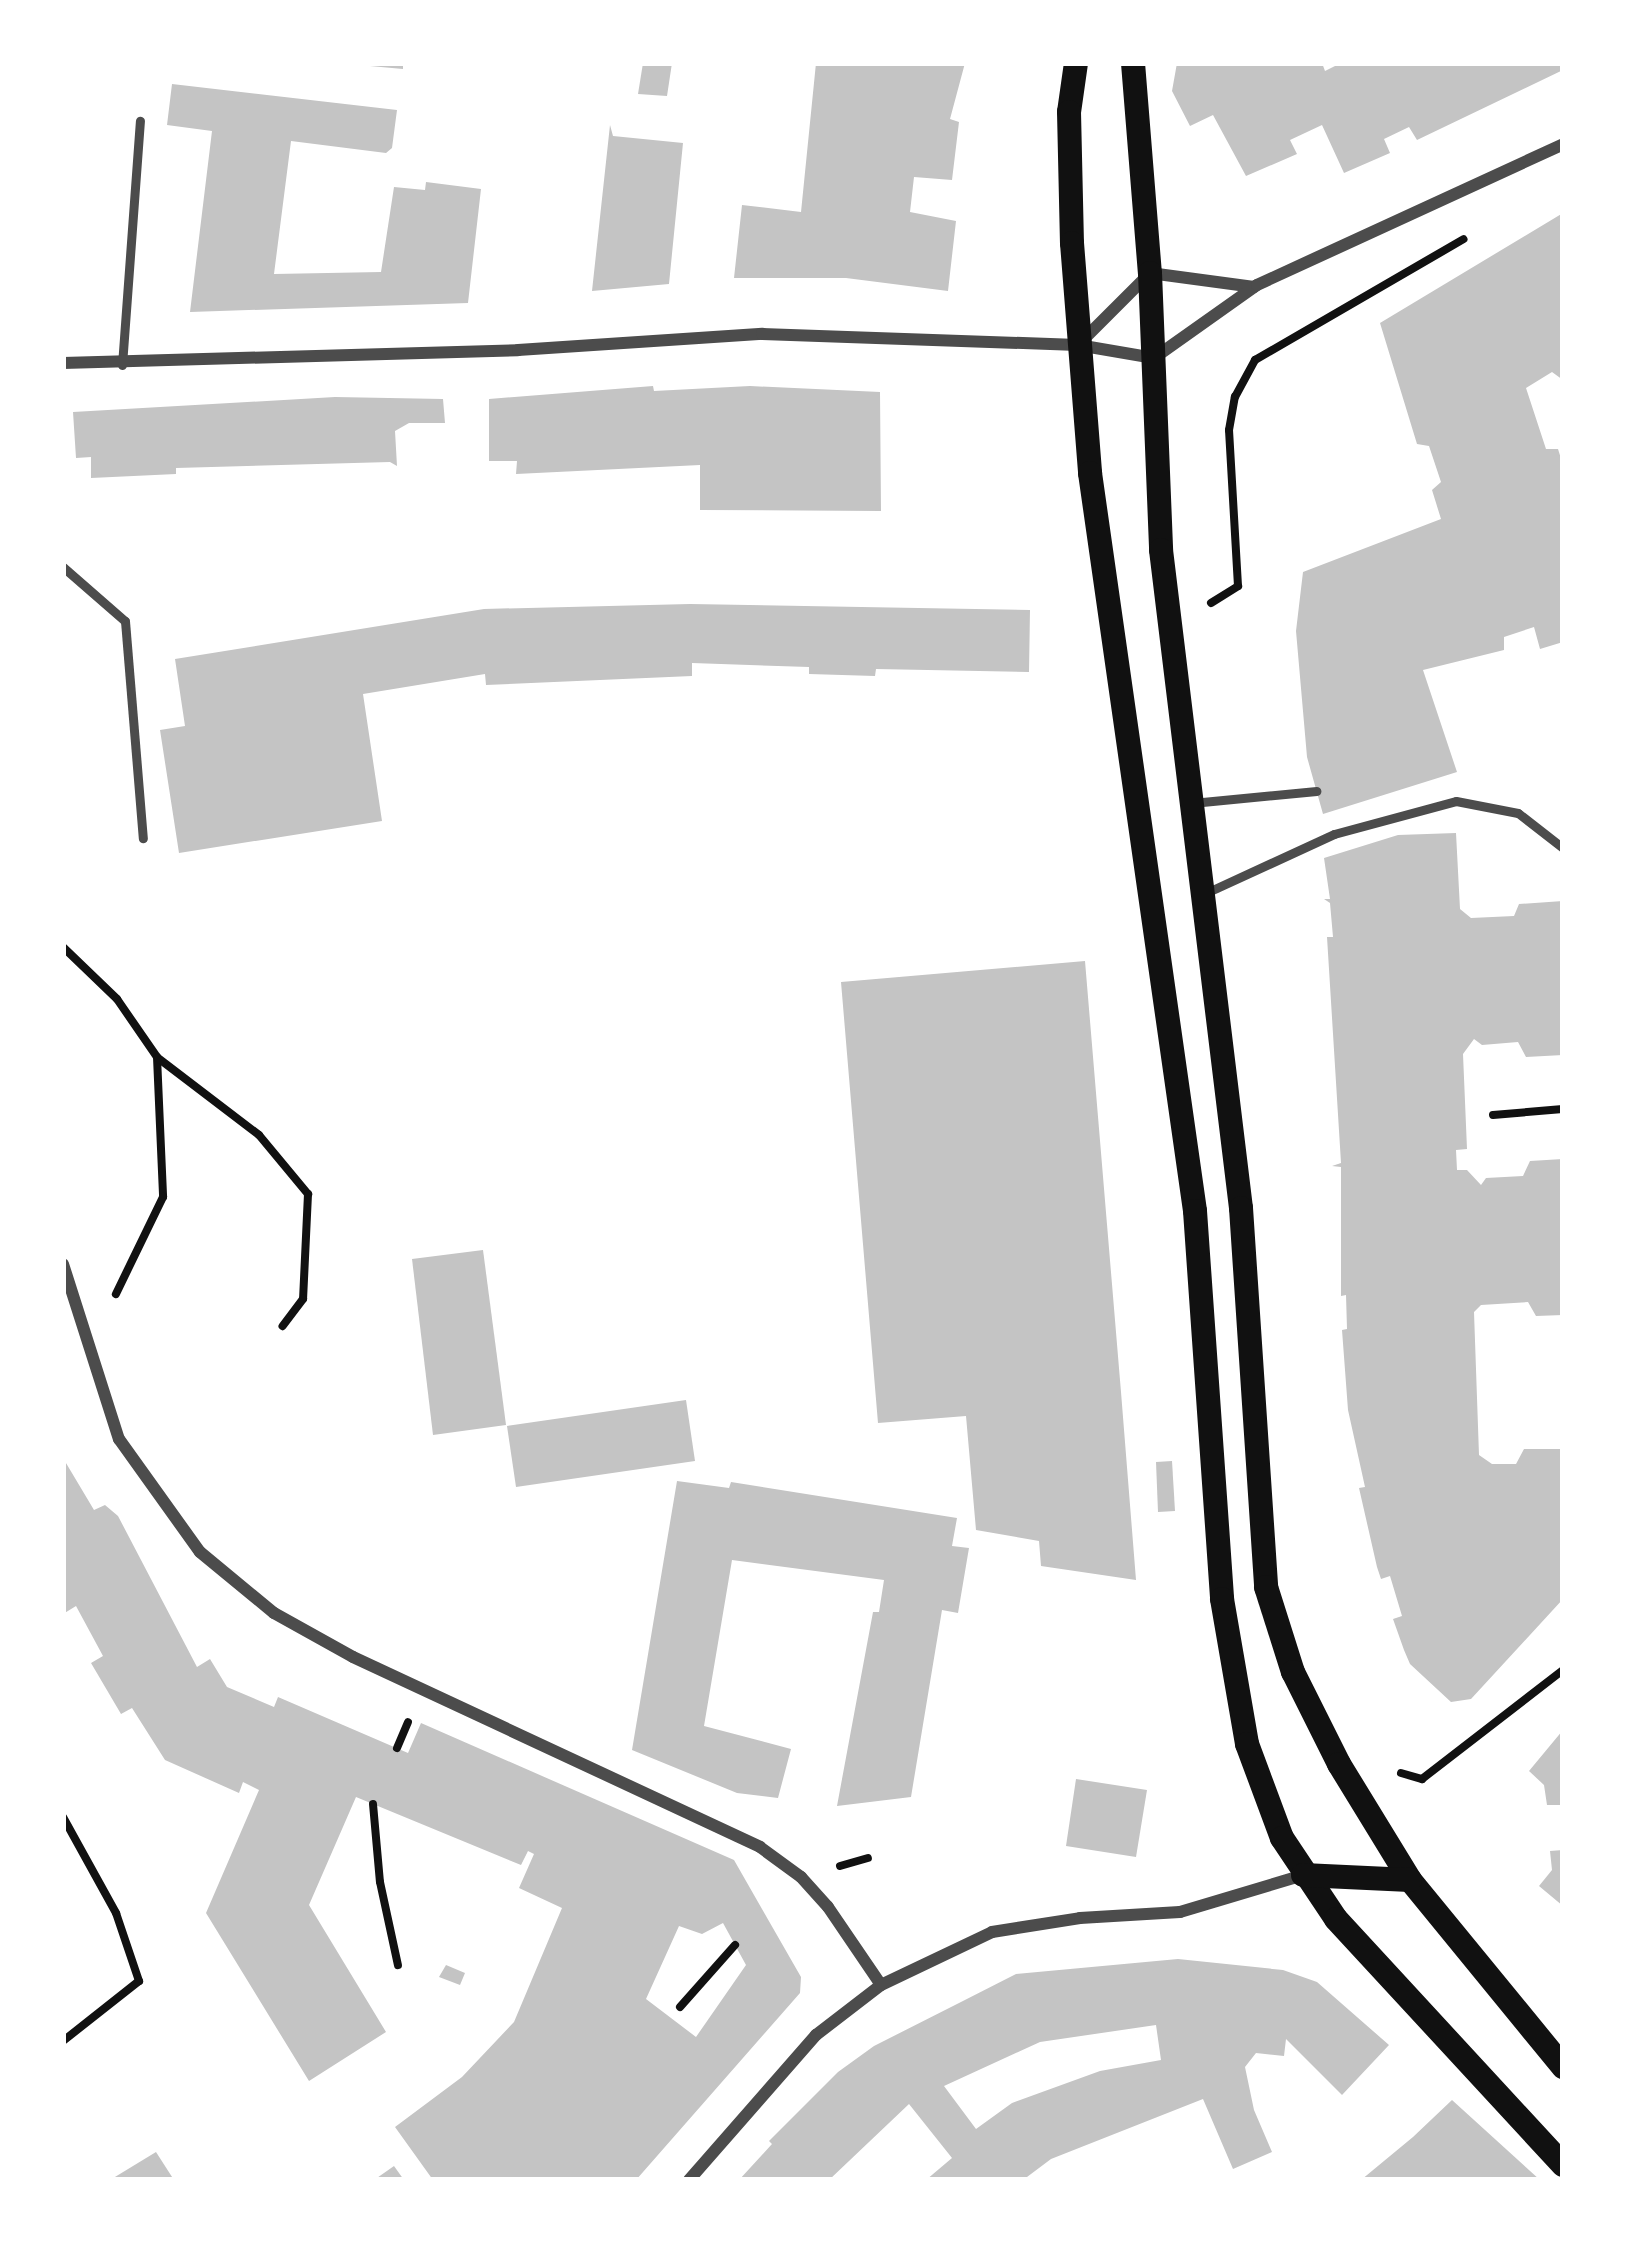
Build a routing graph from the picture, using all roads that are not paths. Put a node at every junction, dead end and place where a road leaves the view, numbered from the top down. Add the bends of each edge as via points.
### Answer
1 (1076, 63) edge
2 (1133, 63) edge
3 (140, 121) dead end
4 (1563, 144) edge
5 (1150, 273) junction
6 (1255, 287) junction
7 (1078, 345) junction
8 (1154, 358) junction
9 (63, 363) edge
10 (122, 365) junction
11 (63, 567) edge
12 (1316, 791) dead end
13 (1192, 803) junction
14 (143, 838) dead end
15 (1563, 848) edge
16 (1203, 895) junction
17 (63, 1264) edge
18 (1303, 1875) junction
19 (1410, 1880) junction
20 (881, 1985) junction
21 (1563, 2067) edge
22 (1563, 2165) edge
23 (689, 2180) edge

1 - 7 main road via 1069,112
2 - 5 main road
3 - 10 lane
4 - 6 street
5 - 6 street
5 - 7 street
5 - 8 main road
6 - 8 street
7 - 8 street
7 - 10 street via 762,334
7 - 18 main road via 1195,1210 1222,1599 1246,1744
8 - 13 main road via 1168,609
9 - 10 street
11 - 14 lane via 125,621
12 - 13 lane
13 - 16 main road
15 - 16 lane via 1518,813 1456,801 1334,834
16 - 19 main road via 1241,1208 1266,1587 1293,1672
17 - 20 street via 119,1439 200,1552 274,1613 353,1657 760,1847 828,1907
18 - 19 main road
18 - 20 street via 1180,1912 992,1932
18 - 22 main road via 1373,1964
19 - 21 main road
20 - 23 street via 816,2035

